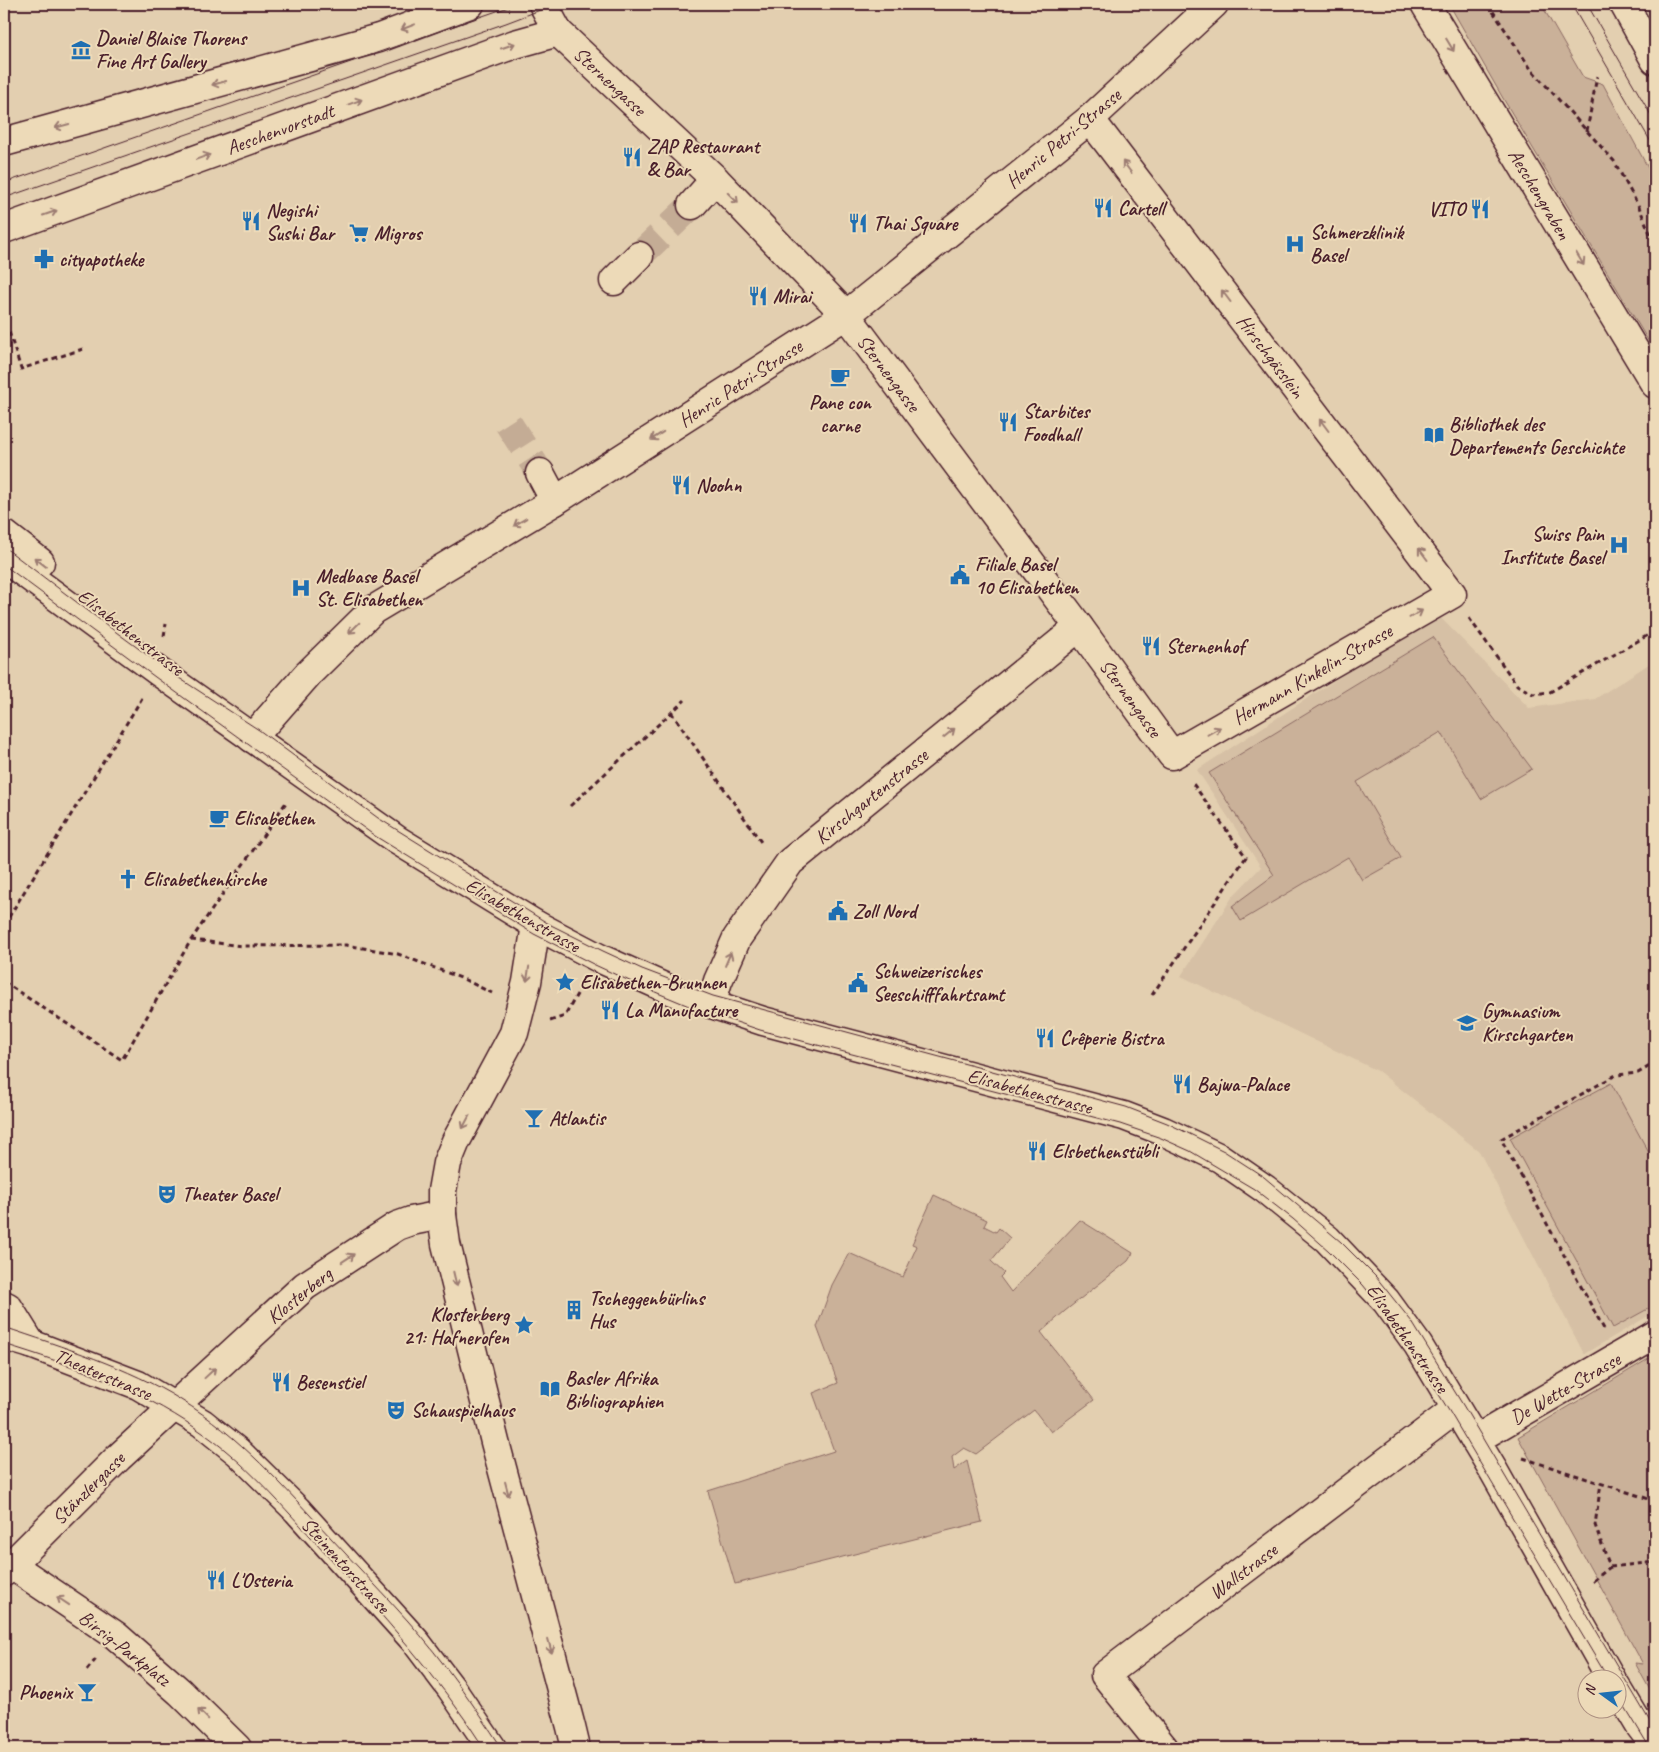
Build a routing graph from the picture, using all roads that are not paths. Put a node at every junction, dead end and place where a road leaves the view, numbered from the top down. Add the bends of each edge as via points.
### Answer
1 (470, 4) edge
2 (543, 4) edge
3 (1214, 4) edge
4 (1425, 4) edge
5 (1624, 4) edge
6 (558, 32) junction
7 (1655, 60) edge
8 (1090, 118) junction
9 (4, 142) edge
10 (714, 179) junction
11 (692, 205) tunnel mouth
12 (4, 228) edge
13 (639, 256) tunnel mouth
14 (614, 280) dead end
15 (846, 315) junction
16 (1655, 384) edge
17 (540, 473) tunnel mouth
18 (555, 501) junction
19 (4, 534) edge
20 (4, 558) edge
21 (1452, 594) joint
22 (1079, 627) junction
23 (252, 738) junction
24 (1172, 755) joint
25 (536, 925) junction
26 (711, 1004) junction
27 (442, 1215) junction
28 (4, 1305) edge
29 (1655, 1335) edge
30 (4, 1336) edge
31 (31, 1344) junction
32 (175, 1406) junction
33 (1456, 1409) junction
34 (1475, 1440) junction
35 (6, 1566) edge
36 (1606, 1670) edge
37 (1626, 1704) edge
38 (1646, 1740) edge
39 (237, 1748) edge
40 (492, 1748) edge
41 (576, 1748) edge
42 (1164, 1748) edge

1 -> 9 street via 379,38
2 - 6 street, Sternengasse
3 - 8 street, Henric Petri-Strasse
4 -> 16 street, Aeschengraben
5 - 7 street
6 - 10 street, Sternengasse
12 -> 6 street, Aeschenvorstadt via 514,44
8 - 15 street, Henric Petri-Strasse
21 -> 8 street, Hirschgässlein
10 - 11 street
10 -> 15 street, Sternengasse
13 - 14 street
15 -> 18 street, Henric Petri-Strasse
15 - 22 street, Sternengasse
17 - 18 street
18 -> 23 street, Henric Petri-Strasse via 372,610 308,674
23 -> 19 street, Elisabethenstrasse via 161,651
20 - 23 street, Elisabethenstrasse
24 -> 21 street, Hermann Kinkelin-Strasse
22 - 24 street, Sternengasse
26 -> 22 street, Kirschgartenstrasse via 737,938 790,862
23 - 25 street, Elisabethenstrasse via 397,840
25 - 26 street, Elisabethenstrasse via 599,958
25 -> 27 street via 527,982 514,1033 447,1163
26 - 33 street, Elisabethenstrasse via 778,1026 1124,1116 1220,1158 1265,1188 1327,1239 1361,1273 1418,1345
32 -> 27 street, Klosterberg via 304,1286 397,1226
27 -> 41 street via 495,1442
28 - 31 street, Theaterstrasse
29 - 34 street, De Wette-Strasse
30 - 31 street, Theaterstrasse
31 - 32 street, Theaterstrasse via 138,1385
32 - 35 street, Stänzlergasse
32 - 40 street, Steinentorstrasse via 238,1452 297,1510 416,1642
33 - 34 street, Elisabethenstrasse
33 - 42 street, Wallstrasse via 1105,1675
34 - 36 street, Elisabethenstrasse
39 -> 35 street, Birsig-Parkplatz via 115,1635
37 - 38 street

